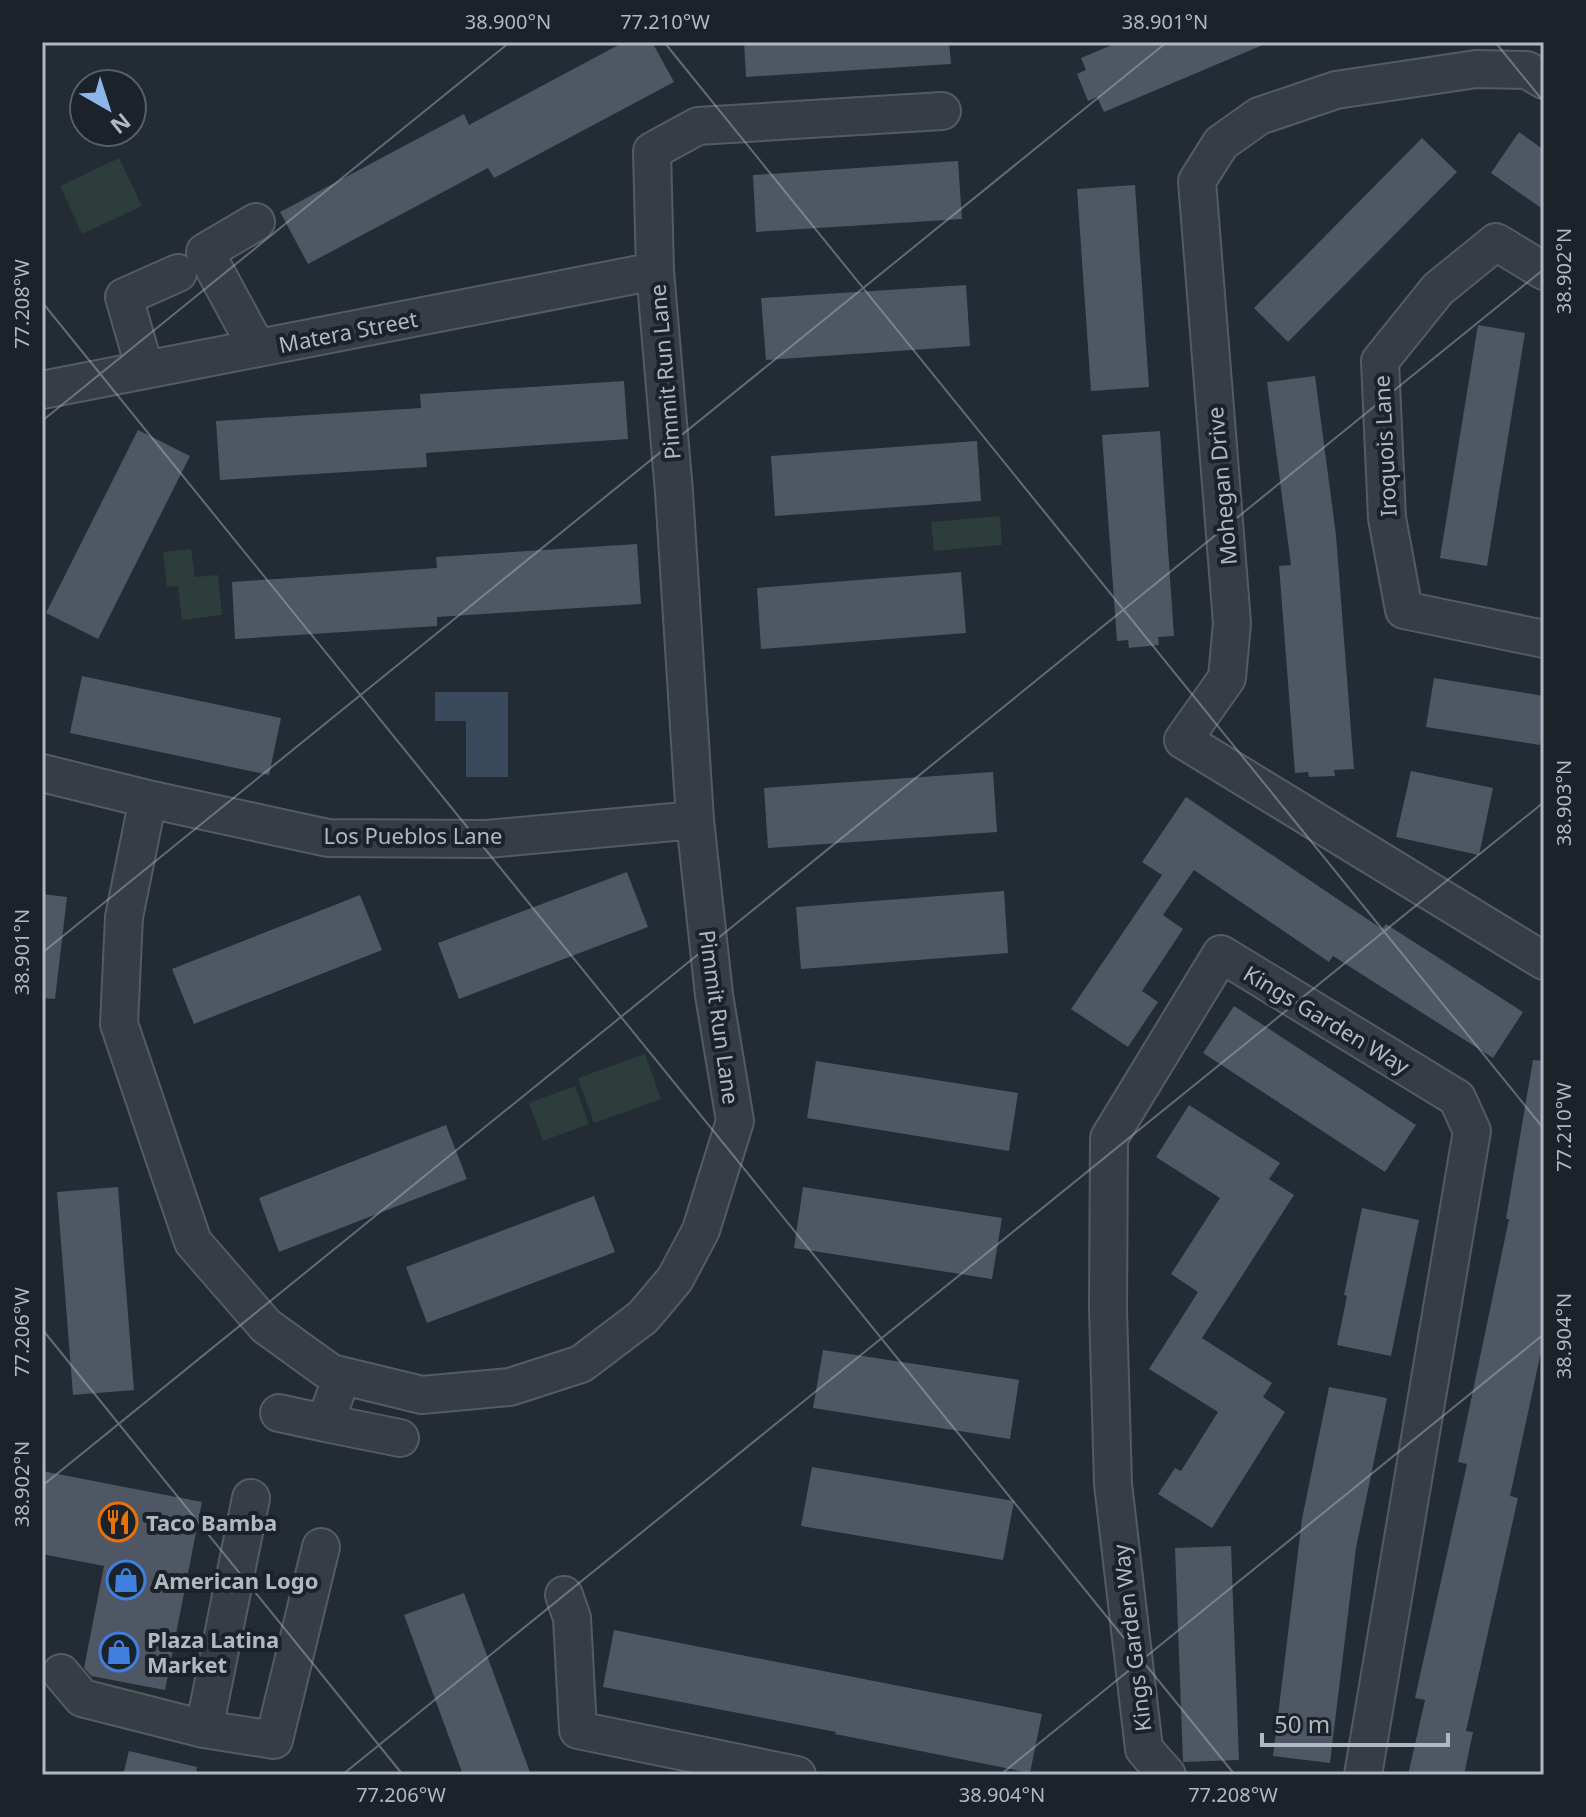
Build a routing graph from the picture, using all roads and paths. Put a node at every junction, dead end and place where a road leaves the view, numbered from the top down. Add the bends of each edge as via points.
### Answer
1 (1544, 80) edge
2 (942, 111) dead end
3 (256, 222) dead end
4 (655, 271) junction
5 (1544, 271) edge
6 (178, 273) dead end
7 (257, 348) junction
8 (145, 370) junction
9 (42, 390) edge
10 (1544, 639) edge
11 (42, 773) edge
12 (148, 799) junction
13 (695, 820) junction
14 (1544, 961) edge
15 (342, 1376) junction
16 (279, 1413) dead end
17 (325, 1423) junction
18 (400, 1438) dead end
19 (251, 1498) dead end
20 (321, 1547) dead end
21 (564, 1595) dead end
22 (61, 1673) dead end
23 (204, 1729) junction
24 (724, 1768) edge
25 (797, 1775) edge
26 (1167, 1775) edge
27 (1363, 1775) edge

1 - 14 street, Mohegan Drive via 1527,70 1476,69 1336,90 1259,116 1221,143 1197,181 1232,623 1227,678 1183,740
2 - 4 street, Pimmit Run Lane via 698,126 652,151
3 - 7 street via 205,252
4 - 7 street, Matera Street
4 - 13 street, Pimmit Run Lane
5 - 10 street, Iroquois Lane via 1496,242 1438,289 1380,361 1387,518 1404,610
6 - 8 street via 124,297
7 - 8 street, Matera Street
8 - 9 street, Matera Street
11 - 12 street, Los Pueblos Lane
12 - 13 street, Los Pueblos Lane via 328,838 487,839
12 - 15 street, Pimmit Run Lane via 124,917 119,1024 193,1242 266,1326
13 - 15 street, Pimmit Run Lane via 714,995 735,1121 701,1230 675,1279 643,1317 581,1364 510,1387 422,1395
15 - 17 street
16 - 17 street
17 - 18 street
19 - 23 street
20 - 23 street via 274,1740
21 - 24 street via 572,1618 578,1730
22 - 23 street via 82,1698
24 - 25 street
26 - 27 street, Kings Garden Way via 1144,1749 1113,1484 1109,1138 1221,954 1457,1098 1472,1131

